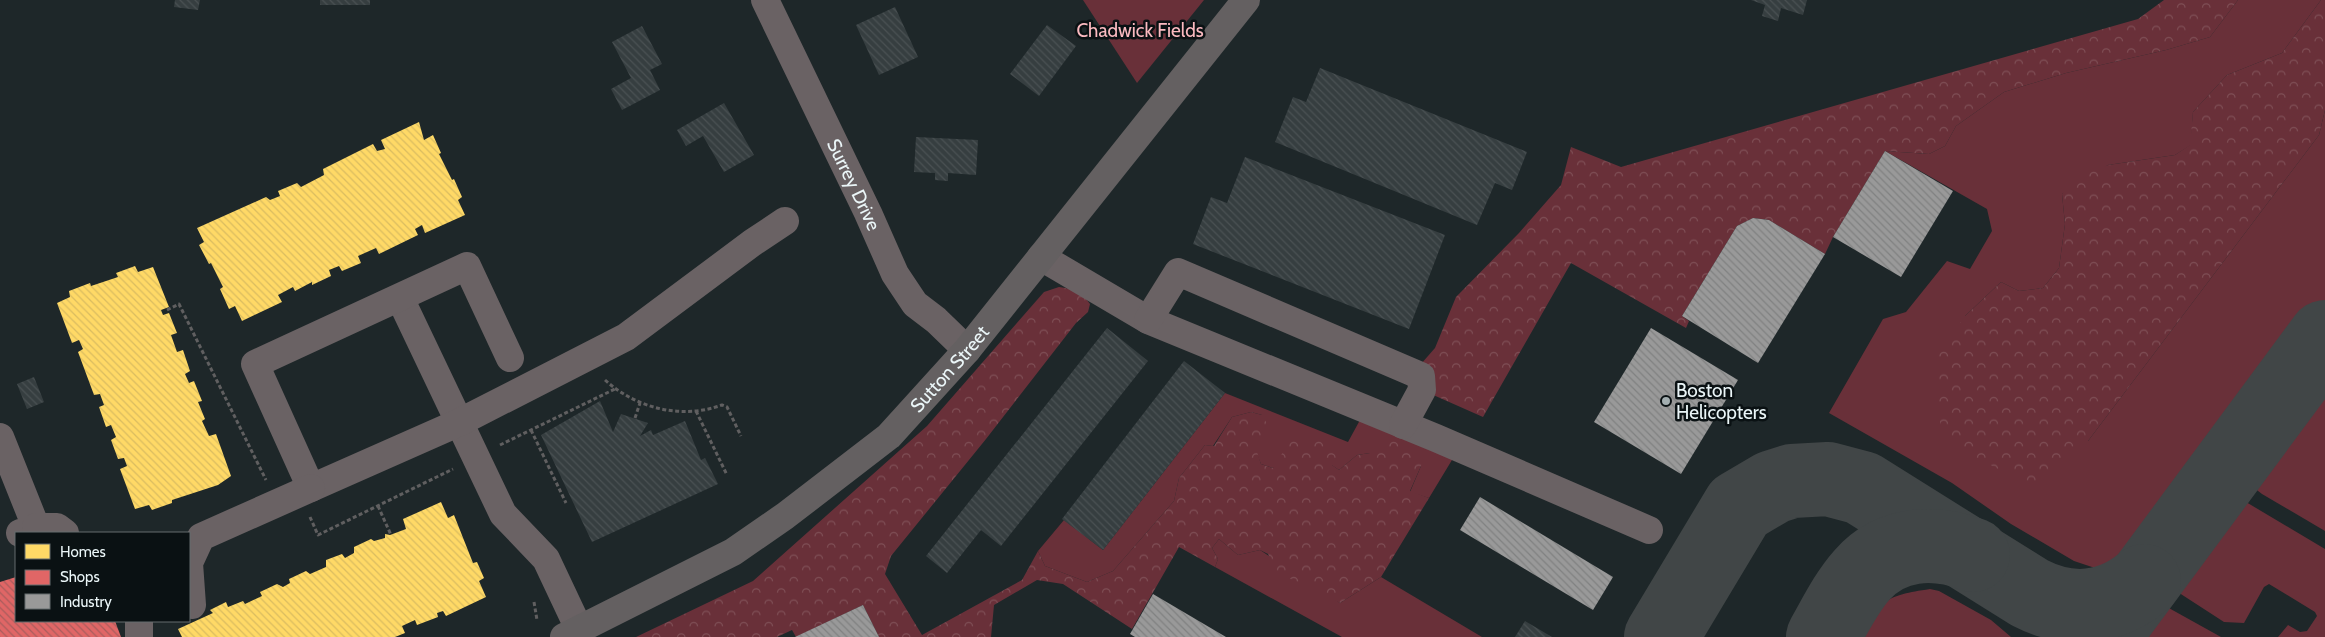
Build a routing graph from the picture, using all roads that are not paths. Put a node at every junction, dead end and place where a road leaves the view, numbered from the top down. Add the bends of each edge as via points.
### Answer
1 (765, 0) edge
2 (1246, 0) edge
3 (785, 220) dead end
4 (1041, 258) junction
5 (400, 298) junction
6 (1148, 320) junction
7 (967, 350) junction
8 (510, 358) dead end
9 (458, 423) junction
10 (1403, 425) junction
11 (0, 437) edge
12 (309, 500) junction
13 (1649, 530) dead end
14 (24, 532) edge
15 (64, 532) edge
16 (15, 535) edge
17 (0, 541) edge
18 (190, 561) edge
19 (190, 577) edge
20 (192, 605) dead end
21 (139, 622) edge
22 (572, 633) edge
23 (139, 637) edge

1 - 7 street, Surrey Drive via 895,274 915,304
2 - 4 highway, Sutton Street
3 - 9 street via 626,337
4 - 6 street
4 - 7 highway, Sutton Street
5 - 8 street via 467,266
5 - 9 street
5 - 12 street via 254,364
6 - 10 street
6 - 10 street via 1178,272 1421,376 1422,390
7 - 22 highway, Sutton Street via 889,436 786,516 733,552
9 - 12 street
9 - 22 street via 503,514 546,559
10 - 13 street
11 - 14 street
12 - 18 street via 201,537
14 - 15 street via 57,526
16 - 17 street
19 - 20 street
21 - 23 street

